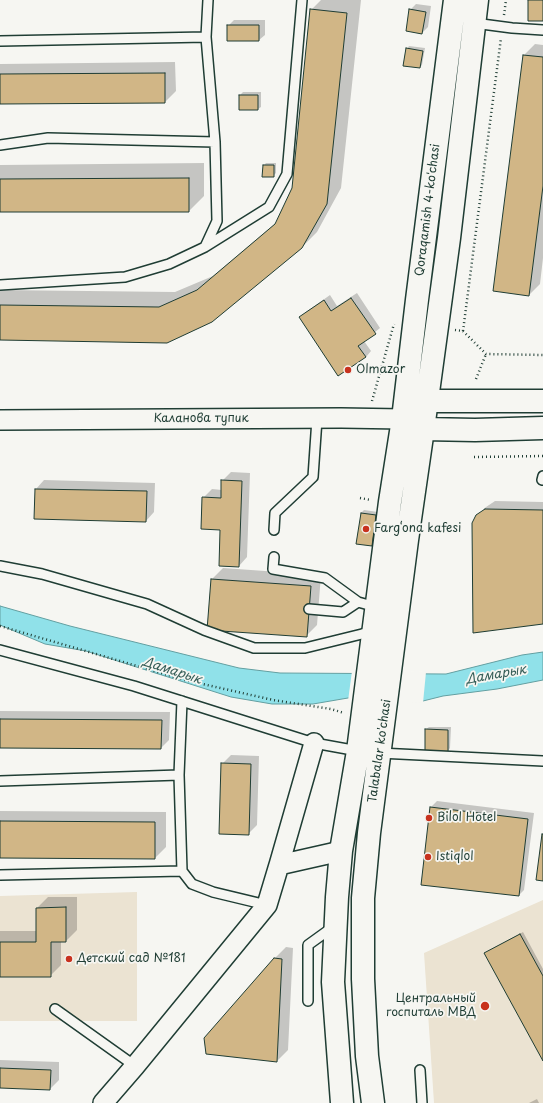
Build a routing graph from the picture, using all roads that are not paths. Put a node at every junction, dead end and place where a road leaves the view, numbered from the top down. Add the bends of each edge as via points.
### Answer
1 (208, 0) edge
2 (302, 0) edge
3 (455, 0) edge
4 (477, 0) edge
5 (474, 23) junction
6 (543, 30) edge
7 (206, 37) junction
8 (0, 41) edge
9 (215, 142) junction
10 (0, 145) edge
11 (205, 246) junction
12 (0, 285) edge
13 (427, 401) junction
14 (543, 401) edge
15 (317, 418) junction
16 (403, 419) junction
17 (0, 420) edge
18 (543, 428) edge
19 (423, 429) junction
20 (543, 476) edge
21 (542, 480) edge
22 (274, 530) dead end
23 (274, 557) dead end
24 (0, 566) edge
25 (367, 604) junction
26 (309, 609) dead end
27 (373, 632) junction
28 (0, 650) edge
29 (182, 702) junction
30 (314, 743) junction
31 (358, 751) junction
32 (379, 753) junction
33 (543, 761) edge
34 (179, 775) junction
35 (0, 781) edge
36 (341, 851) junction
37 (279, 865) junction
38 (182, 871) junction
39 (0, 875) edge
40 (267, 905) junction
41 (335, 926) junction
42 (308, 1001) dead end
43 (54, 1009) dead end
44 (135, 1066) junction
45 (420, 1070) dead end
46 (103, 1103) edge
47 (342, 1103) edge
48 (373, 1103) edge
49 (422, 1103) edge

1 - 7 lane
2 - 11 lane via 287,174 268,207
3 - 16 main road, Qoraqamish 4-ko'chasi
4 - 5 main road, Qoraqamish 4-ko'chasi
5 - 6 lane
5 - 13 main road, Qoraqamish 4-ko'chasi
7 - 8 lane
7 - 9 lane
9 - 10 lane via 48,138
9 - 11 lane via 217,221
11 - 12 lane via 169,264 125,277
13 - 14 main road
13 - 16 main road
13 - 19 main road, Talabalar ko'chasi
15 - 16 street, Каланова тупик
15 - 17 street, Каланова тупик
15 - 22 lane via 313,477 275,513
16 - 19 main road
16 - 25 main road, Talabalar ko'chasi via 390,502
18 - 19 main road
19 - 32 main road, Talabalar ko'chasi
20 - 21 lane
23 - 25 lane via 273,569 325,578
24 - 27 lane via 42,574 147,604 204,630 254,648 305,648
25 - 26 lane via 343,612
25 - 27 main road, Talabalar ko'chasi
27 - 31 main road, Talabalar ko'chasi via 357,712
28 - 29 lane via 134,686
29 - 30 lane
29 - 34 lane
30 - 31 lane
30 - 37 street
31 - 32 main road
31 - 36 main road, Talabalar ko'chasi
32 - 33 lane
32 - 48 main road, Talabalar ko'chasi via 368,833 363,898 363,980 367,1056
34 - 35 lane
34 - 38 lane
36 - 37 street
36 - 41 main road, Talabalar ko'chasi
37 - 40 street
38 - 39 lane
38 - 40 lane via 192,884 213,892
40 - 44 street
41 - 42 lane via 308,945
41 - 47 main road, Talabalar ko'chasi via 333,982
43 - 44 lane
44 - 46 street
45 - 49 lane

